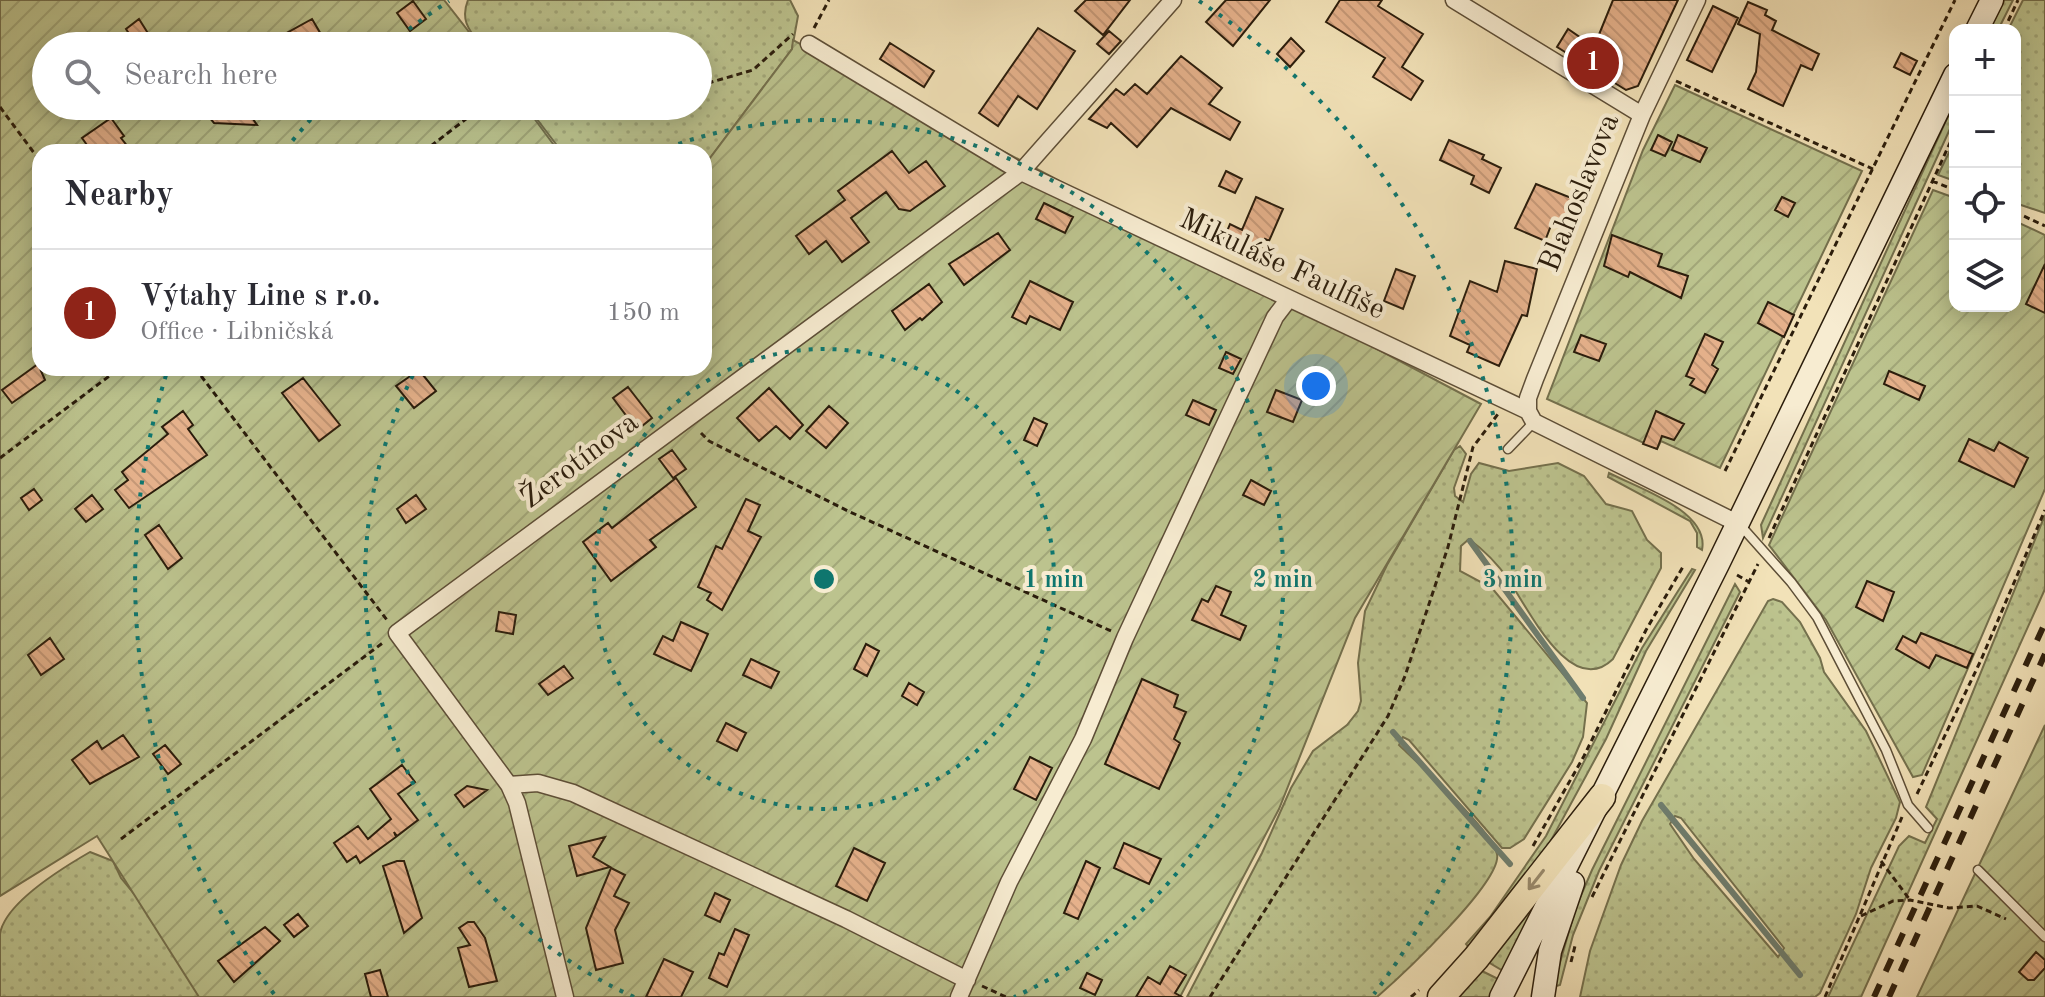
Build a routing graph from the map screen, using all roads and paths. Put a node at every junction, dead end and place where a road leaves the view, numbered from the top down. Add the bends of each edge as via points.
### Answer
1 (829, 0) edge
2 (1173, 0) edge
3 (1454, 0) edge
4 (1697, 0) edge
5 (1955, 0) edge
6 (1992, 0) edge
7 (2018, 0) edge
8 (1980, 24) edge
9 (2007, 24) edge
10 (799, 29) dead end
11 (808, 35) joint
12 (1662, 75) junction
13 (712, 82) edge
14 (1949, 87) edge
15 (0, 107) edge
16 (1642, 115) junction
17 (465, 120) edge
18 (433, 144) edge
19 (32, 150) edge
20 (1873, 169) junction
21 (1021, 172) junction
22 (1931, 181) dead end
23 (1949, 188) edge
24 (2021, 215) edge
25 (2045, 226) edge
26 (1288, 300) junction
27 (109, 376) edge
28 (201, 376) edge
29 (1531, 416) junction
30 (685, 417) junction
31 (1486, 430) dead end
32 (1508, 449) dead end
33 (0, 458) edge
34 (1725, 471) dead end
35 (2045, 510) edge
36 (1737, 523) junction
37 (1684, 565) dead end
38 (1737, 575) dead end
39 (1749, 582) dead end
40 (397, 633) junction
41 (1125, 638) junction
42 (509, 785) junction
43 (1602, 797) junction
44 (1908, 805) junction
45 (1928, 828) dead end
46 (121, 839) dead end
47 (1530, 850) dead end
48 (1880, 861) junction
49 (1978, 870) dead end
50 (1910, 900) junction
51 (1861, 916) junction
52 (2009, 920) dead end
53 (2045, 937) edge
54 (967, 980) junction
55 (1507, 991) edge
56 (1430, 993) edge
57 (565, 997) edge
58 (959, 997) edge
59 (1006, 997) edge
60 (1210, 997) edge
61 (1411, 997) edge
62 (1543, 997) edge
63 (1825, 997) edge

1 - 11 path
2 - 21 street, Žerotínova
3 - 16 street
4 - 12 street, Blahoslavova
5 - 20 path
6 - 8 main road
7 - 9 path
10 - 13 path via 753,70
11 - 21 street, Mikuláše Faulfiše
12 - 16 street, Blahoslavova
12 - 20 path
14 - 36 main road
15 - 19 path
16 - 29 street, Blahoslavova via 1535,379 1528,398
17 - 18 path
20 - 34 path
21 - 26 street, Mikuláše Faulfiše
21 - 30 street, Žerotínova
22 - 23 path
24 - 25 path
26 - 29 street, Mikuláše Faulfiše
26 - 41 street via 1275,317
27 - 33 path
28 - 40 path
29 - 32 lane
29 - 36 street, Mikuláše Faulfiše
30 - 40 street, Žerotínova
30 - 41 path via 709,441 806,490
31 - 60 path via 1473,447 1448,547 1388,716
35 - 44 path via 1932,767
36 - 43 main road
36 - 44 lane via 1817,617 1886,750
37 - 47 path
38 - 39 path
40 - 42 street
40 - 46 path
41 - 54 street via 1083,739 1009,882
42 - 54 street via 538,783 573,793
42 - 57 street
43 - 55 main road
43 -> 56 highway via 1476,958
43 - 62 main road via 1550,951
44 - 45 lane
44 - 48 path
48 - 50 path
48 - 51 path
49 - 53 lane
50 - 51 path via 1893,901
50 - 52 path via 1949,908 1977,906
51 - 63 path
54 - 58 street
54 - 59 path
56 - 61 path

